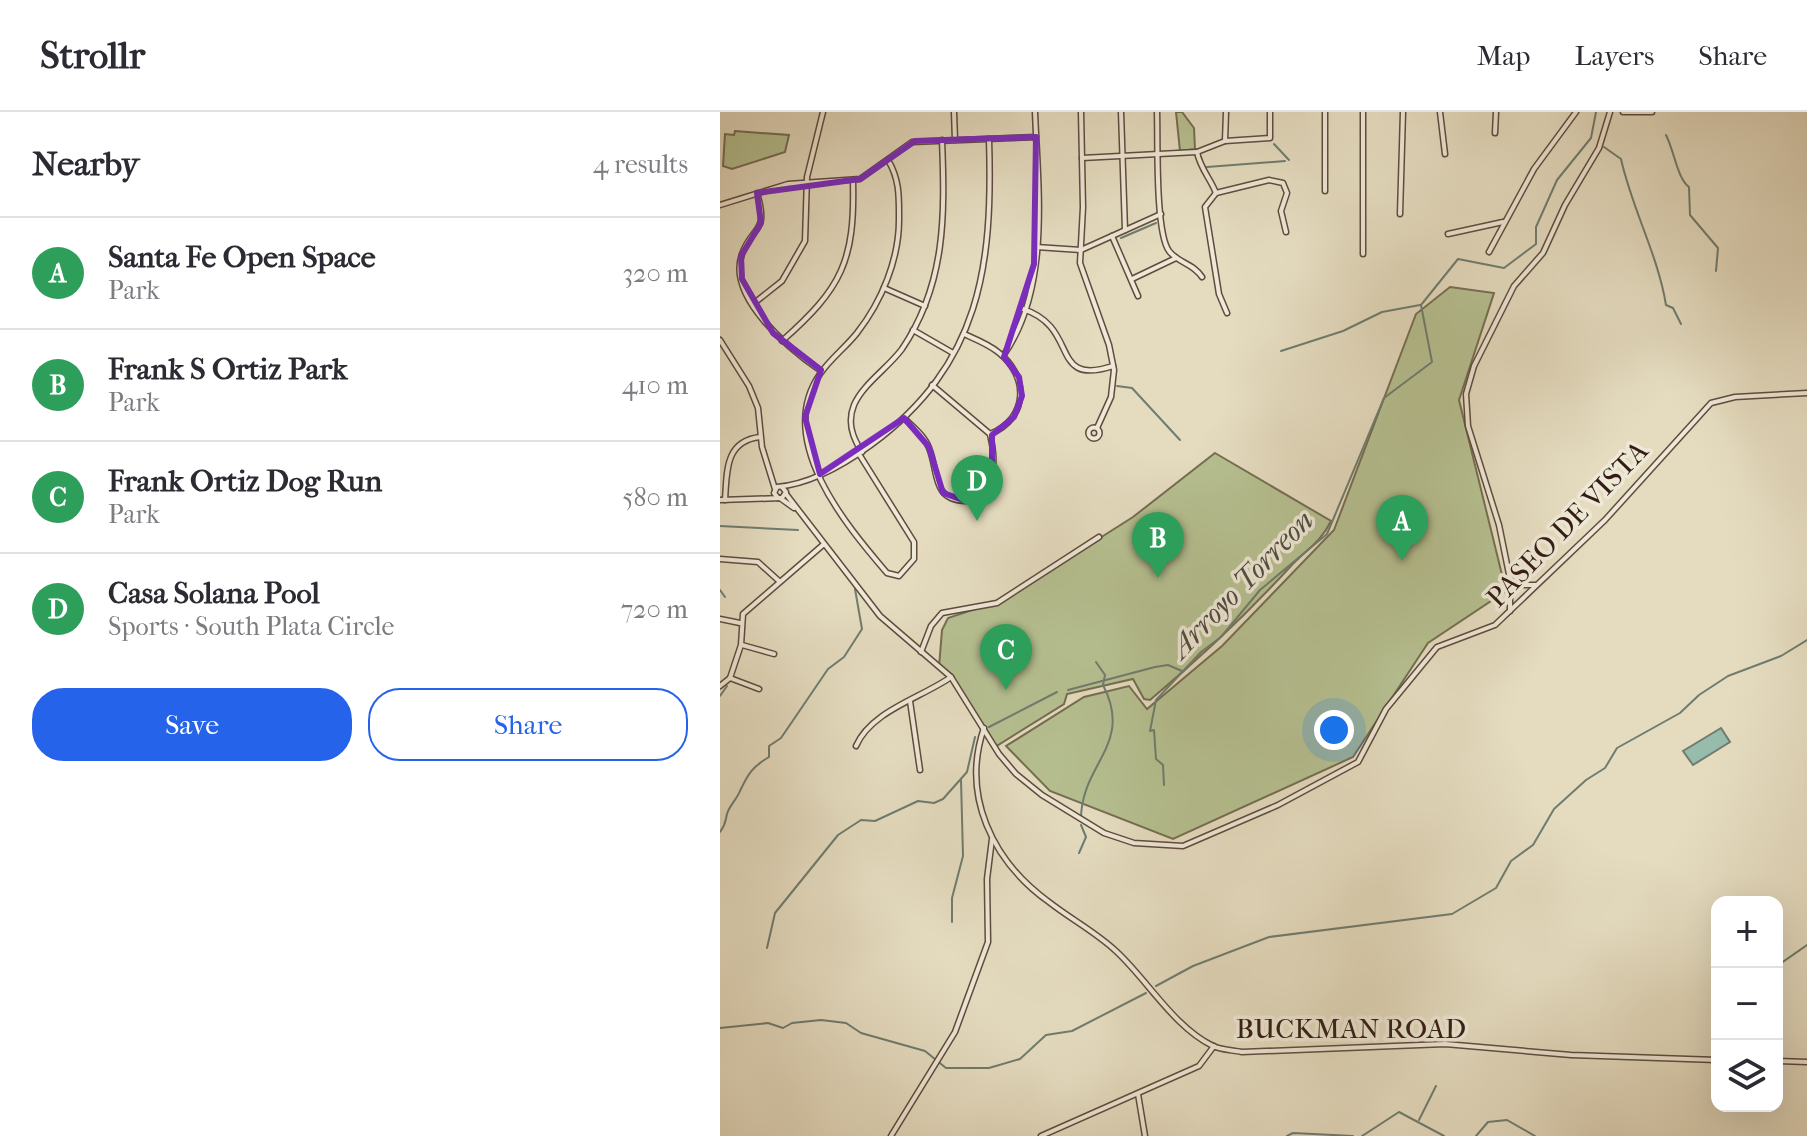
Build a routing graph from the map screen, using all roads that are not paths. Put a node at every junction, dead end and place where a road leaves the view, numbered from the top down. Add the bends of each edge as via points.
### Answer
1 (823, 112) edge
2 (954, 112) edge
3 (1035, 112) edge
4 (1081, 112) edge
5 (1121, 112) edge
6 (1157, 112) edge
7 (1226, 112) edge
8 (1270, 112) edge
9 (1325, 112) edge
10 (1363, 112) edge
11 (1403, 112) edge
12 (1440, 112) edge
13 (1496, 112) edge
14 (1576, 112) edge
15 (1610, 112) edge
16 (1623, 112) edge
17 (1652, 112) edge
18 (1495, 133) dead end
19 (1036, 137) junction
20 (989, 139) junction
21 (942, 140) junction
22 (955, 140) junction
23 (1225, 141) junction
24 (1197, 152) junction
25 (1445, 154) dead end
26 (1159, 155) junction
27 (1122, 157) junction
28 (1082, 158) junction
29 (888, 160) junction
30 (853, 181) junction
31 (807, 183) junction
32 (1325, 191) dead end
33 (757, 193) junction
34 (1216, 193) junction
35 (720, 205) edge
36 (1161, 214) junction
37 (1400, 214) dead end
38 (1503, 222) junction
39 (1125, 230) junction
40 (1286, 232) dead end
41 (1448, 234) dead end
42 (1112, 236) junction
43 (1036, 247) junction
44 (1081, 250) junction
45 (1489, 252) dead end
46 (1363, 254) dead end
47 (1176, 258) junction
48 (1202, 277) dead end
49 (1131, 280) junction
50 (884, 288) junction
51 (1138, 296) dead end
52 (753, 304) junction
53 (925, 306) junction
54 (1023, 309) junction
55 (1227, 313) dead end
56 (913, 330) junction
57 (964, 334) junction
58 (720, 340) edge
59 (782, 341) junction
60 (954, 353) junction
61 (1003, 356) junction
62 (1114, 365) junction
63 (821, 371) junction
64 (932, 385) junction
65 (1807, 393) edge
66 (904, 418) junction
67 (1097, 428) dead end
68 (990, 434) junction
69 (760, 437) junction
70 (860, 453) junction
71 (820, 474) junction
72 (798, 483) junction
73 (777, 489) junction
74 (786, 493) junction
75 (779, 498) junction
76 (766, 499) junction
77 (723, 500) edge
78 (794, 508) junction
79 (1099, 537) dead end
80 (824, 544) junction
81 (720, 559) edge
82 (1507, 569) junction
83 (779, 581) junction
84 (1536, 585) junction
85 (1510, 611) junction
86 (720, 619) edge
87 (740, 623) junction
88 (741, 645) junction
89 (921, 652) junction
90 (774, 654) dead end
91 (951, 677) junction
92 (730, 678) junction
93 (720, 686) edge
94 (759, 689) dead end
95 (910, 701) junction
96 (984, 728) junction
97 (856, 746) dead end
98 (920, 770) dead end
99 (992, 839) junction
100 (1214, 1046) junction
101 (1711, 1060) edge
102 (1783, 1061) edge
103 (1807, 1062) edge
104 (1138, 1094) junction
105 (891, 1136) edge
106 (1041, 1136) edge
107 (1145, 1136) edge

1 - 31 street
2 - 22 street
3 - 19 street
4 - 28 street
5 - 27 street
6 - 26 street
7 - 23 street
8 - 23 street via 1270,138
9 - 32 street
10 - 46 street
11 - 37 street
12 - 25 street
13 - 18 street
14 - 38 street
15 - 82 street via 1595,157 1543,253 1514,286 1474,366 1466,394 1468,426 1497,515
16 - 17 street
19 - 20 street
19 - 43 street
20 - 22 street
20 - 57 street via 989,241
21 - 22 street
21 - 29 street via 909,143
21 - 53 street via 943,235
23 - 24 street
24 - 26 street
24 - 34 street
26 - 27 street
26 - 36 street
27 - 28 street
27 - 39 street
28 - 44 street
29 - 30 street
29 - 50 street via 898,180 899,234
30 - 31 street
30 - 59 street via 854,224 843,268 818,309
31 - 33 street
31 - 52 street via 808,226 796,262
33 - 35 street
33 - 52 street via 761,223 740,261
34 - 40 street via 1269,180 1283,183
34 - 55 street via 1205,207
36 - 39 street
36 - 47 street via 1167,248
38 - 41 street
38 - 45 street
39 - 42 street
42 - 44 street
42 - 49 street
43 - 44 street
43 - 54 street
44 - 62 street via 1082,271
47 - 48 street via 1189,262
47 - 49 street
49 - 51 street
50 - 53 street
50 - 63 street via 858,332
52 - 59 street
53 - 56 street
54 - 61 street
54 - 62 street via 1053,326 1078,369 1091,372
56 - 60 street
56 - 70 street via 854,404 851,431
57 - 60 street
57 - 61 street
58 - 69 street via 749,386 758,408
59 - 63 street
60 - 64 street
61 - 68 street via 1019,377 1021,402 1010,421
62 - 67 street via 1111,397
63 - 71 street via 805,417
64 - 66 street
64 - 68 street
65 - 84 street, PASEO DE VISTA via 1711,403 1605,520
66 - 68 street via 927,443 937,486 951,499 971,501 988,489
66 - 70 street
69 - 73 street
69 - 77 street via 743,441 732,451
70 - 71 street
70 - 71 street via 915,546 912,563 899,576 890,575 839,516
71 - 72 street
72 - 73 street
72 - 74 street
73 - 74 street
73 - 75 street
73 - 76 street
74 - 75 street
74 - 78 street
75 - 76 street
75 - 78 street
76 - 77 street
78 - 80 street, PASEO DE VISTA
79 - 89 street via 997,603 942,613
80 - 83 street
80 - 89 street, PASEO DE VISTA via 880,616
81 - 83 street via 758,562
82 - 84 street via 1524,585
82 - 85 street
83 - 87 street via 747,608
84 - 85 street, PASEO DE VISTA
85 - 96 street, PASEO DE VISTA via 1480,633 1437,647 1387,707 1363,755 1349,769 1183,846 1134,843 1082,821 1016,774
86 - 87 street
87 - 88 street
88 - 90 street
88 - 92 street
89 - 91 street, PASEO DE VISTA
91 - 95 street
91 - 96 street, PASEO DE VISTA
92 - 93 street
92 - 94 street
95 - 97 street via 862,734
95 - 98 street
96 - 99 street, BUCKMAN ROAD via 974,783
99 - 100 street, BUCKMAN ROAD via 1034,889 1100,935 1190,1030
99 - 105 street via 988,942 955,1032
100 - 101 street, BUCKMAN ROAD via 1242,1052 1445,1044
100 - 104 street via 1199,1066
102 - 103 street
104 - 106 street
104 - 107 street

